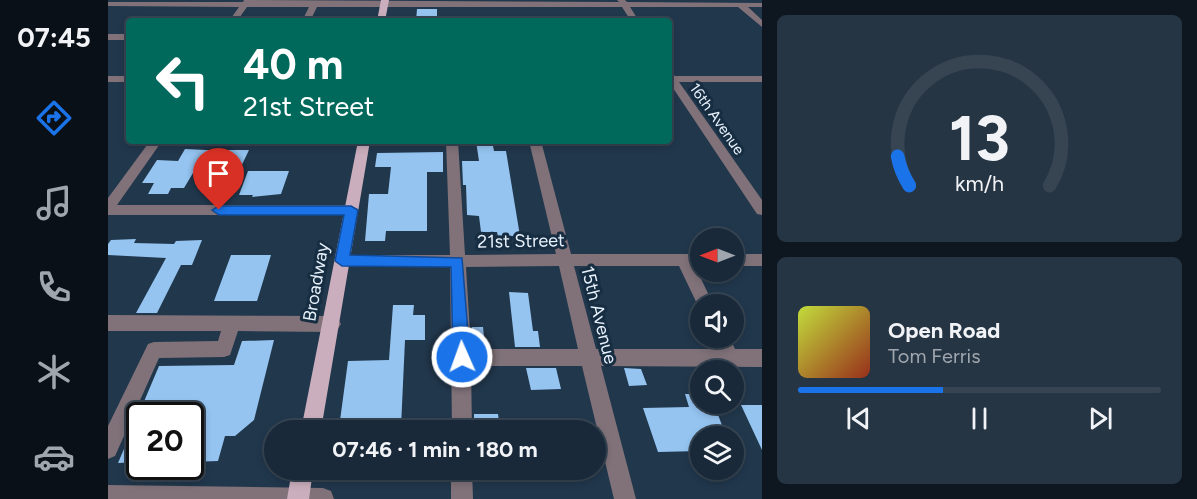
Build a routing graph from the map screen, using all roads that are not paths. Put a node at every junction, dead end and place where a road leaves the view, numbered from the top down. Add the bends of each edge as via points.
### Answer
1 (246, 2) edge
2 (315, 2) edge
3 (385, 2) edge
4 (623, 3) edge
5 (108, 4) edge
6 (740, 5) junction
7 (762, 5) edge
8 (445, 6) edge
9 (235, 18) edge
10 (307, 18) edge
11 (382, 18) edge
12 (633, 18) edge
13 (762, 24) edge
14 (108, 37) edge
15 (126, 37) edge
16 (672, 78) edge
17 (108, 79) edge
18 (126, 79) edge
19 (762, 79) edge
20 (672, 81) edge
21 (153, 144) edge
22 (363, 144) edge
23 (452, 144) edge
24 (536, 144) edge
25 (108, 209) edge
26 (351, 210) junction
27 (762, 210) edge
28 (565, 260) junction
29 (690, 260) edge
30 (744, 260) edge
31 (762, 260) edge
32 (342, 261) junction
33 (458, 262) junction
34 (108, 323) edge
35 (232, 324) junction
36 (332, 324) junction
37 (726, 348) edge
38 (462, 357) junction
39 (589, 357) junction
40 (730, 358) junction
41 (762, 358) edge
42 (313, 420) edge
43 (462, 420) edge
44 (108, 449) edge
45 (301, 480) edge
46 (462, 480) edge
47 (108, 496) edge
48 (298, 499) edge
49 (323, 499) edge
50 (462, 499) edge
51 (626, 499) edge

1 - 2 street
1 - 5 street
1 - 9 street
2 - 3 street
2 - 10 street
3 - 8 street
3 - 11 main road
4 - 6 street
4 - 8 street
4 - 12 street
6 - 7 street
6 - 13 street
14 - 15 street
16 - 19 street
17 - 18 street
20 - 27 street, 16th Avenue
21 - 25 street
22 - 26 main road, Broadway
23 - 33 street
24 - 28 street, 15th Avenue
25 - 26 street
26 - 32 main road, Broadway
28 - 29 street, 21st Street
28 - 33 street, 21st Street
28 - 39 street, 15th Avenue
30 - 31 street
32 - 33 street, 21st Street
32 - 36 main road, Broadway
33 - 38 street
34 - 35 street
35 - 36 street
35 - 44 street via 224,349 154,351
36 - 42 main road, Broadway
37 - 40 street
38 - 39 street
38 - 43 street
39 - 40 street
39 - 51 street, 15th Avenue
40 - 41 street
45 - 48 main road
46 - 50 street
47 - 48 street
48 - 49 street

